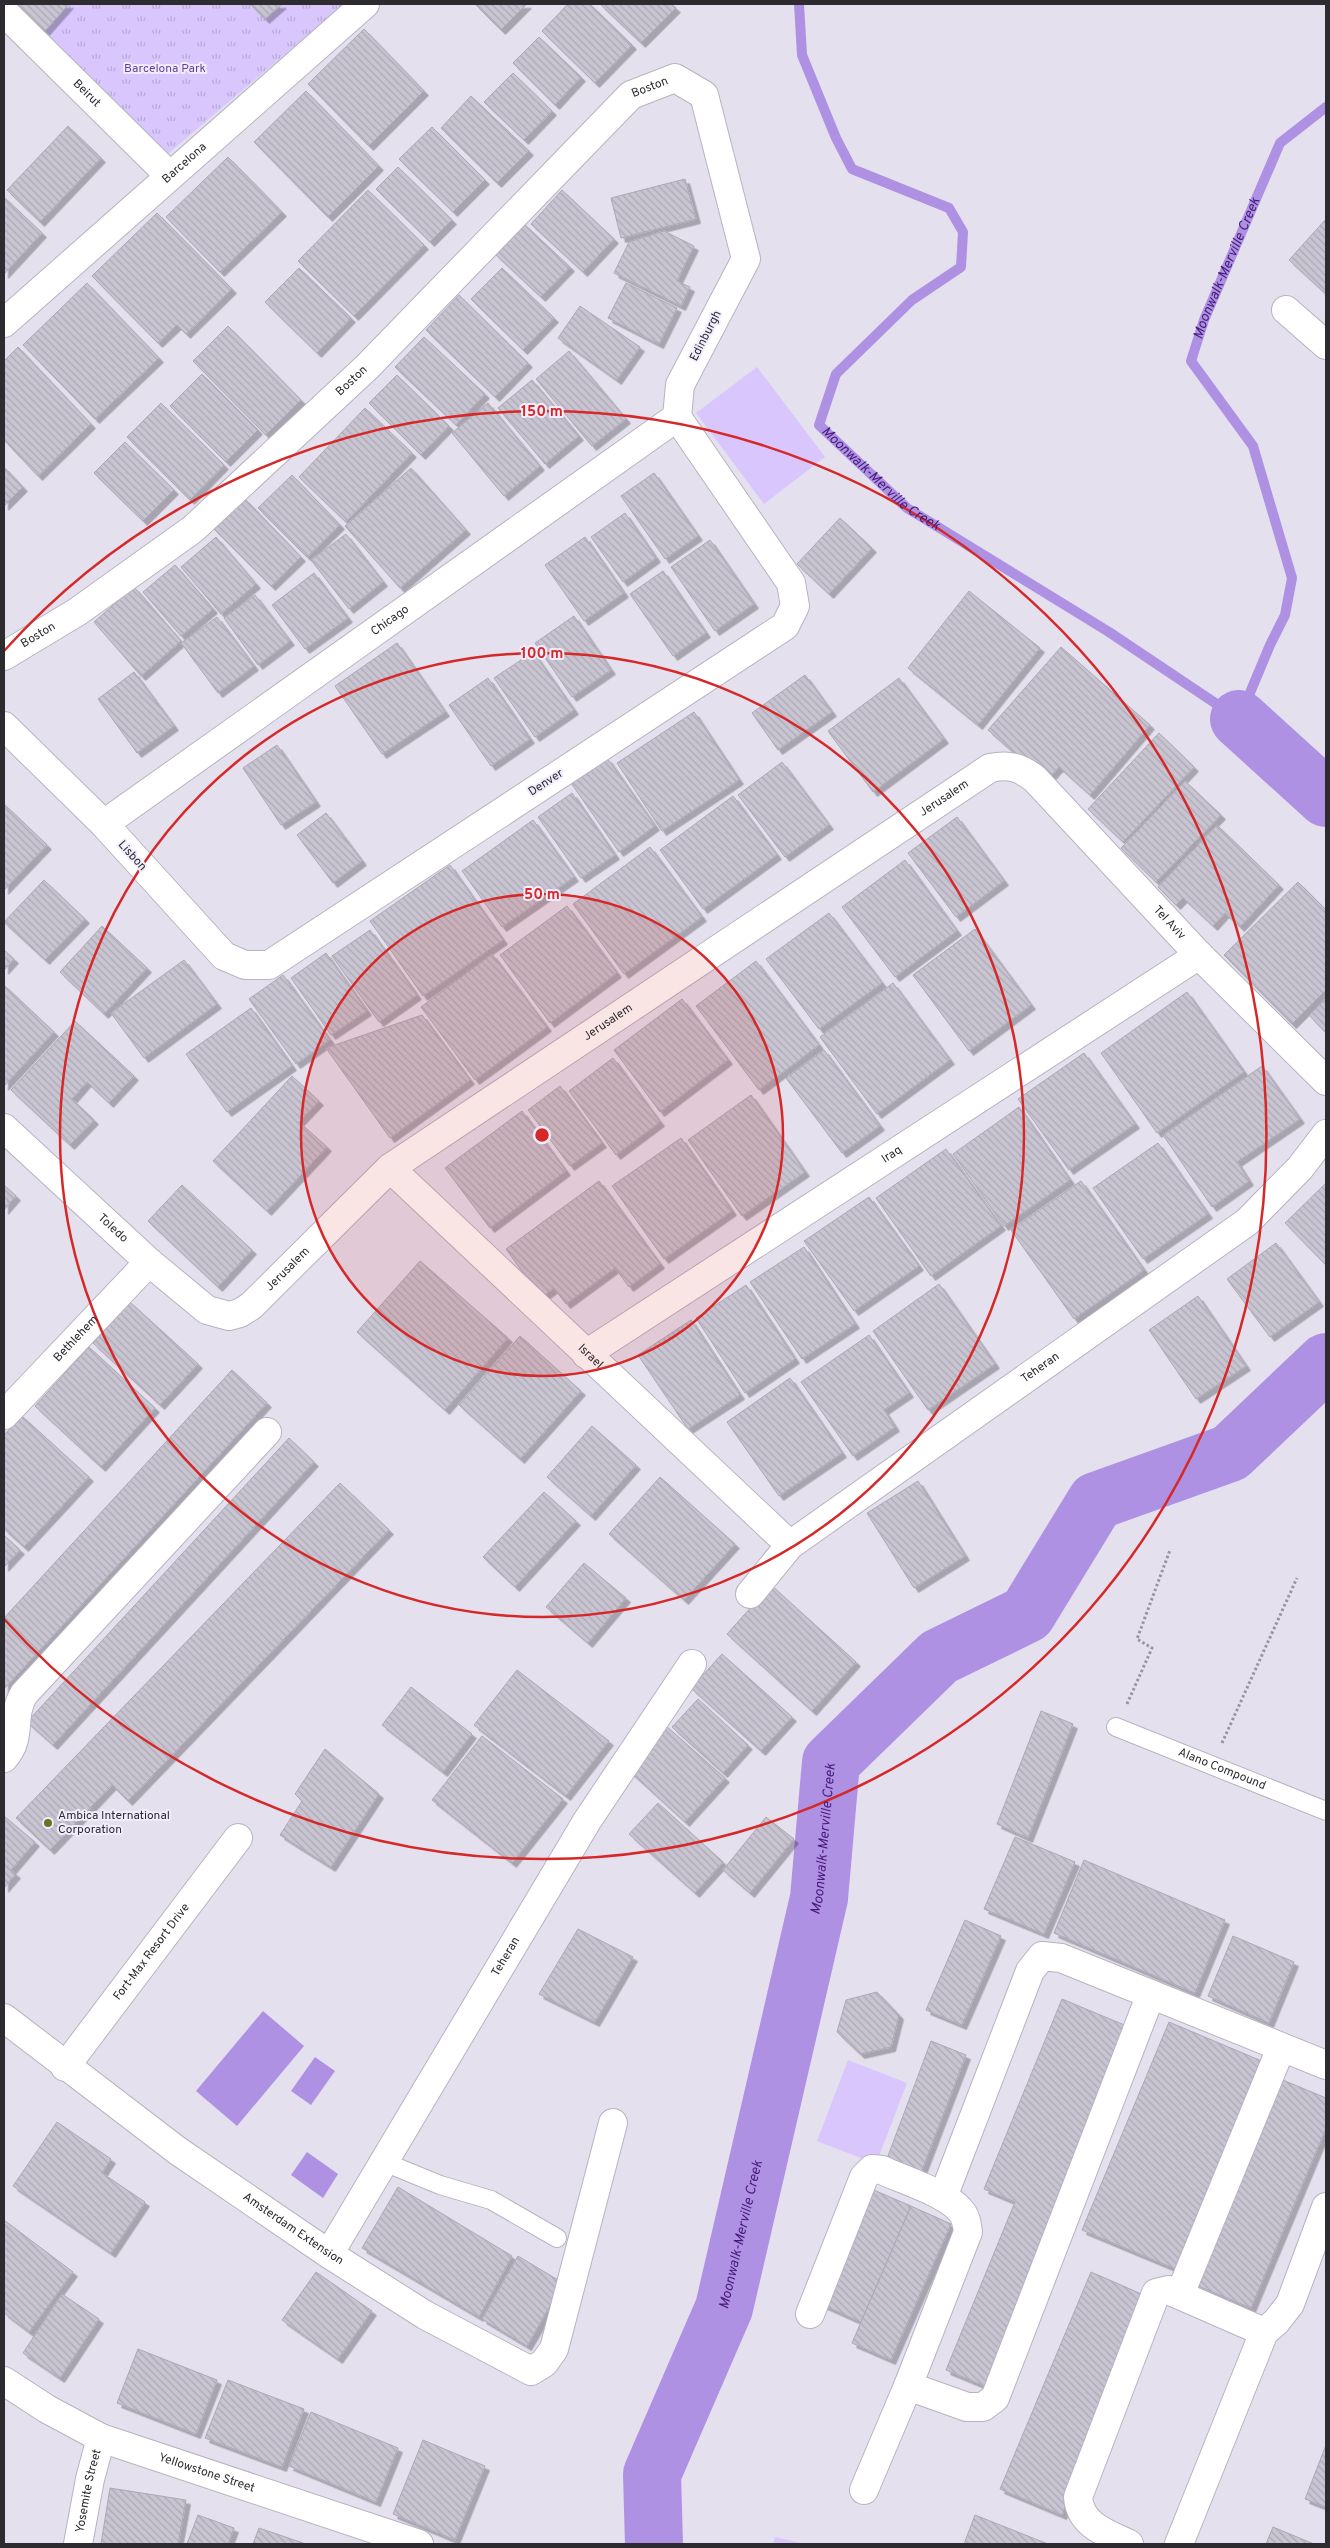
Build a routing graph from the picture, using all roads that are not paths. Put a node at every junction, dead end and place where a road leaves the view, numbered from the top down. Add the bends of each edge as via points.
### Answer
1 (364, 4) edge
2 (4, 12) edge
3 (675, 78) joint
4 (169, 175) junction
5 (1286, 310) dead end
6 (4, 322) edge
7 (1326, 345) edge
8 (677, 417) junction
9 (4, 656) edge
10 (4, 726) edge
11 (1013, 766) joint
12 (104, 824) junction
13 (1199, 955) junction
14 (269, 965) joint
15 (1326, 1080) edge
16 (4, 1128) edge
17 (1326, 1134) edge
18 (390, 1168) junction
19 (149, 1262) junction
20 (229, 1316) joint
21 (586, 1354) junction
22 (4, 1415) edge
23 (267, 1432) dead end
24 (790, 1545) junction
25 (750, 1594) dead end
26 (692, 1664) dead end
27 (11, 1702) edge
28 (1116, 1727) road end
29 (4, 1758) edge
30 (1326, 1811) edge
31 (238, 1838) dead end
32 (1151, 1994) junction
33 (4, 2018) edge
34 (1282, 2048) junction
35 (1326, 2065) edge
36 (65, 2067) junction
37 (613, 2123) dead end
38 (384, 2162) junction
39 (943, 2198) junction
40 (1326, 2207) edge
41 (557, 2238) dead end
42 (329, 2254) junction
43 (1316, 2264) edge
44 (1180, 2294) junction
45 (810, 2314) dead end
46 (1264, 2332) junction
47 (4, 2381) edge
48 (908, 2386) junction
49 (101, 2438) junction
50 (864, 2490) dead end
51 (78, 2544) edge
52 (419, 2544) edge
53 (1129, 2544) edge
54 (1179, 2544) edge

1 - 4 street, Barcelona
2 - 4 street, Beirut
3 - 8 street, Edinburgh via 704,95 746,259 680,385
3 - 9 street, Boston via 631,95 367,367 193,529 77,612
4 - 6 street, Barcelona
5 - 7 street
8 - 12 street, Chicago
8 - 14 street, Denver via 791,583 795,606 784,626
10 - 12 street, Lisbon
11 - 13 street, Tel Aviv via 1035,779
11 - 18 street, Jerusalem via 990,768
12 - 14 street, Lisbon via 224,956 245,965
13 - 15 street, Tel Aviv
13 - 21 street, Iraq
16 - 19 street, Toledo
17 - 24 street, Teheran via 1300,1168 1247,1222
18 - 20 street, Jerusalem via 250,1306
18 - 21 street, Israel
19 - 20 street, Toledo via 207,1310
19 - 22 street, Bethlehem
21 - 24 street, Israel
23 - 27 street via 24,1694
24 - 25 street, Teheran
26 - 38 street, Teheran via 587,1821
27 - 29 street via 14,1744
28 - 30 lane, Alano Compound
31 - 36 street, Fort-Max Resort Drive
32 - 34 street
32 - 39 street via 1062,1958 1042,1956 1030,1971
32 - 48 street via 995,2398 983,2407 967,2407
33 - 36 street, Amsterdam Extension
34 - 35 street
34 - 44 street
36 - 42 street, Amsterdam Extension via 178,2151
37 - 42 street, Amsterdam Extension via 554,2348 544,2363 531,2371 425,2315
38 - 41 lane via 440,2185 491,2200
38 - 42 street, Teheran
39 - 45 street via 882,2170 872,2169 864,2177
39 - 48 street via 960,2209 967,2220 968,2232
40 - 43 street
43 - 46 street via 1290,2304
44 - 46 street
44 - 53 street via 1168,2290 1156,2293 1078,2497 1079,2510 1095,2527
46 - 54 street
47 - 49 street, Yellowstone Street
48 - 50 street
49 - 51 street, Yosemite Street
49 - 52 street, Yellowstone Street

